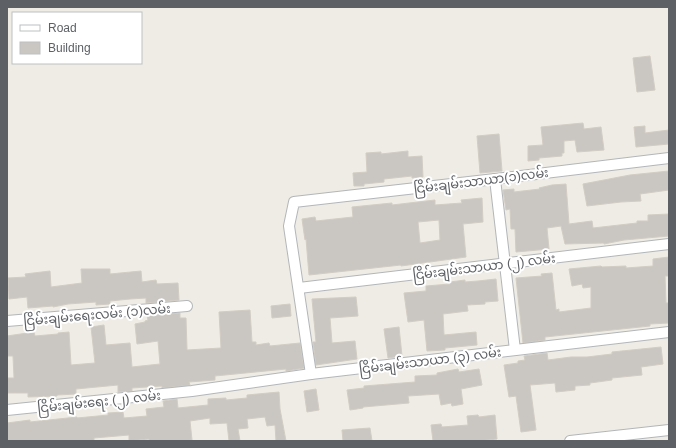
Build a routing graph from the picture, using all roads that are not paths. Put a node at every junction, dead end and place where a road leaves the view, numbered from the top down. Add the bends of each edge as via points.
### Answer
1 (669, 158) edge
2 (495, 179) junction
3 (669, 244) edge
4 (505, 263) junction
5 (299, 288) junction
6 (187, 306) dead end
7 (7, 321) edge
8 (669, 332) edge
9 (515, 350) junction
10 (311, 374) junction
11 (192, 391) joint
12 (7, 410) edge
13 (669, 430) edge
14 (570, 441) edge

1 - 2 street, ငြိမ်းချမ်းသာယာ(၁)လမ်း
2 - 4 street
2 - 5 street, ငြိမ်းချမ်းသာယာ(၁)လမ်း via 294,202 289,226
3 - 4 street, ငြိမ်းချမ်းသာယာ (၂) လမ်း
4 - 5 street, ငြိမ်းချမ်းသာယာ (၂) လမ်း
4 - 9 street
5 - 10 street
6 - 7 street, ငြိမ်းချမ်းရေးလမ်း (၁)လမ်း
8 - 9 street, ငြိမ်းချမ်းသာယာ (၃) လမ်း
9 - 10 street, ငြိမ်းချမ်းသာယာ (၃) လမ်း
10 - 11 street, ငြိမ်းချမ်းသာယာ (၃) လမ်း
11 - 12 street, ငြိမ်းချမ်းရေး (၂) လမ်း
13 - 14 street

